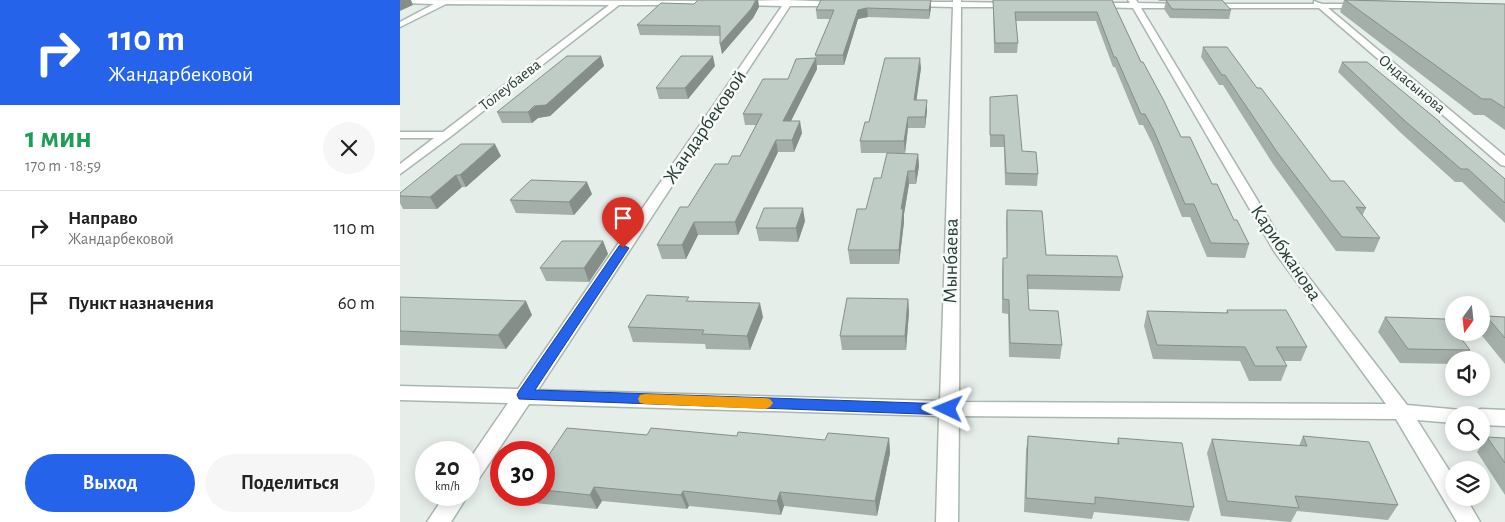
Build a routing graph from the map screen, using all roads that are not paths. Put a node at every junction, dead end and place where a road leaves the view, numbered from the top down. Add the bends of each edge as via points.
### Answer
1 (400, 1) edge
2 (445, 1) edge
3 (619, 1) edge
4 (789, 2) edge
5 (957, 2) edge
6 (721, 3) edge
7 (731, 3) edge
8 (1134, 3) edge
9 (1316, 3) edge
10 (848, 4) edge
11 (897, 4) edge
12 (1026, 5) edge
13 (1086, 5) edge
14 (1367, 6) edge
15 (400, 25) edge
16 (400, 135) edge
17 (446, 135) junction
18 (1505, 162) edge
19 (400, 170) edge
20 (400, 393) edge
21 (524, 395) junction
22 (948, 409) junction
23 (1402, 412) junction
24 (1445, 414) edge
25 (1490, 417) edge
26 (1505, 418) edge
27 (480, 461) edge
28 (1445, 482) edge
29 (449, 506) edge
30 (1459, 506) edge
31 (438, 522) edge
32 (947, 522) edge
33 (1469, 522) edge

1 - 2 street
2 - 3 street
2 - 15 street
3 - 6 street
3 - 17 street, Толеубаева
4 - 7 street
4 - 10 street
4 - 21 street, Жандарбековой
5 - 11 street
5 - 12 street
5 - 22 street, Мынбаева
8 - 9 street
8 - 13 street
8 - 23 street, Карибжанова via 1282,251
9 - 14 street
9 - 18 street, Ондасынова
16 - 17 street
17 - 19 street, Толеубаева
20 - 21 street
21 - 22 street
21 - 27 street, Жандарбековой
22 - 23 street
22 - 32 street, Мынбаева
23 - 24 street
23 - 28 street, Карибжанова
25 - 26 street
29 - 31 street
30 - 33 street, Карибжанова

